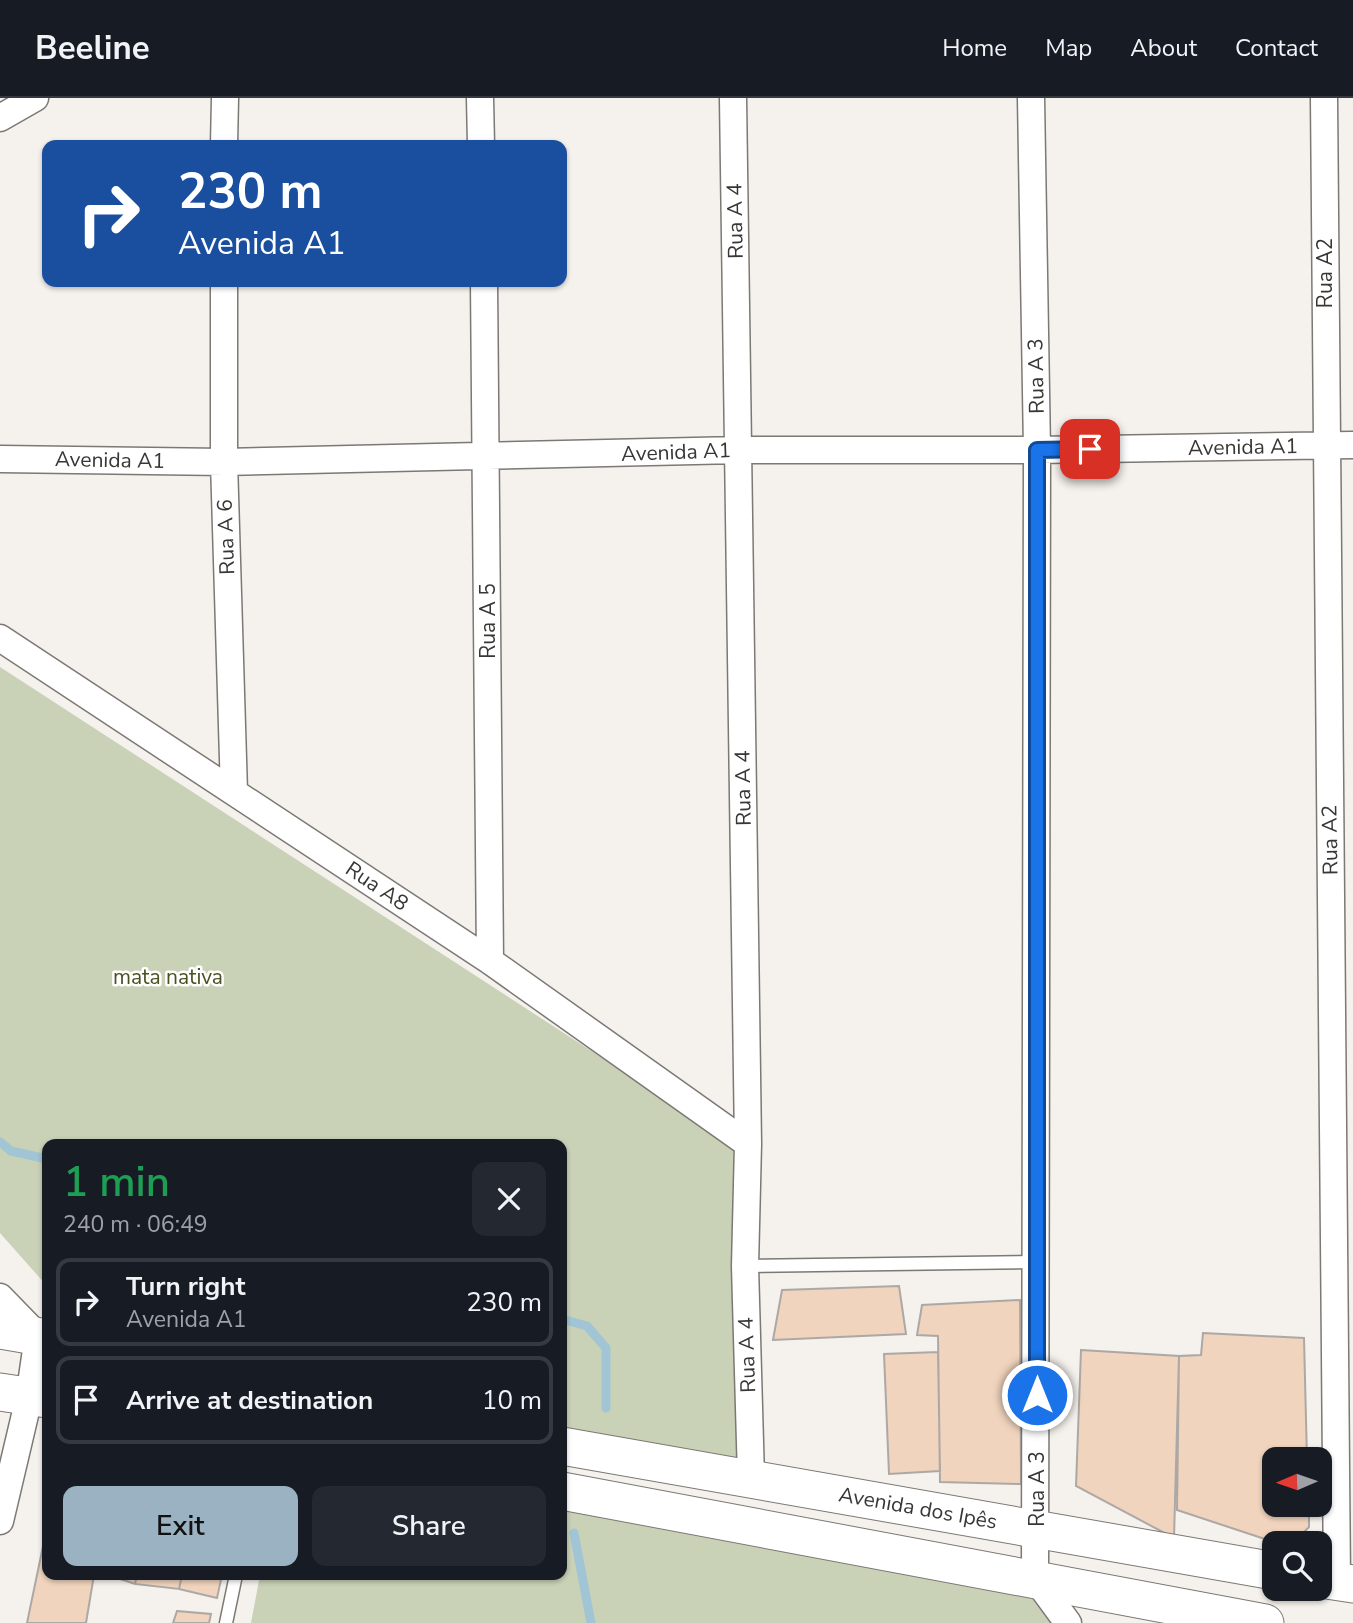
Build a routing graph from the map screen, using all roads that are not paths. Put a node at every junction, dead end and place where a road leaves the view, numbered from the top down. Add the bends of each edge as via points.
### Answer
1 (35, 98) edge
2 (225, 98) edge
3 (480, 98) edge
4 (733, 98) edge
5 (1031, 98) edge
6 (1324, 98) edge
7 (0, 118) edge
8 (225, 140) edge
9 (481, 140) edge
10 (224, 287) edge
11 (484, 287) edge
12 (1353, 444) edge
13 (1326, 445) junction
14 (738, 450) junction
15 (1037, 450) junction
16 (487, 457) junction
17 (0, 458) edge
18 (224, 461) junction
19 (0, 638) edge
20 (234, 792) junction
21 (490, 961) junction
22 (748, 1144) junction
23 (1037, 1262) junction
24 (745, 1266) junction
25 (0, 1297) edge
26 (0, 1330) edge
27 (42, 1337) edge
28 (25, 1397) edge
29 (567, 1447) edge
30 (751, 1478) junction
31 (567, 1491) edge
32 (0, 1521) edge
33 (1038, 1529) junction
34 (1262, 1569) edge
35 (1035, 1578) junction
36 (235, 1580) edge
37 (1336, 1581) edge
38 (226, 1623) edge
39 (1068, 1623) edge
40 (1265, 1623) edge

1 - 7 street
2 - 8 street
3 - 9 street
4 - 14 street, Rua A 4
5 - 15 street, Rua A 3
6 - 13 street, Rua A2
10 - 18 street, Rua A 6
11 - 16 street, Rua A 5
12 - 13 street, Avenida A1
13 - 15 street, Avenida A1
13 - 37 street, Rua A2
14 - 15 street, Avenida A1
14 - 16 street, Avenida A1
14 - 22 street, Rua A 4
15 - 23 street, Rua A 3
16 - 18 street, Avenida A1
16 - 21 street, Rua A 5
17 - 18 street, Avenida A1
18 - 20 street, Rua A 6
19 - 20 street, Rua A8
20 - 21 street, Rua A8
21 - 22 street, Rua A8
22 - 24 street, Rua A 4
23 - 24 lane
23 - 33 street, Rua A 3
24 - 30 street, Rua A 4
25 - 27 street
26 - 27 main road
27 - 28 street
28 - 32 street
29 - 30 main road, Avenida dos Ipês
30 - 33 main road, Avenida dos Ipês
31 - 35 main road
33 - 34 main road, Avenida dos Ipês
33 - 35 street, Rua A 3
35 - 39 street
35 - 40 main road
36 - 38 lane

